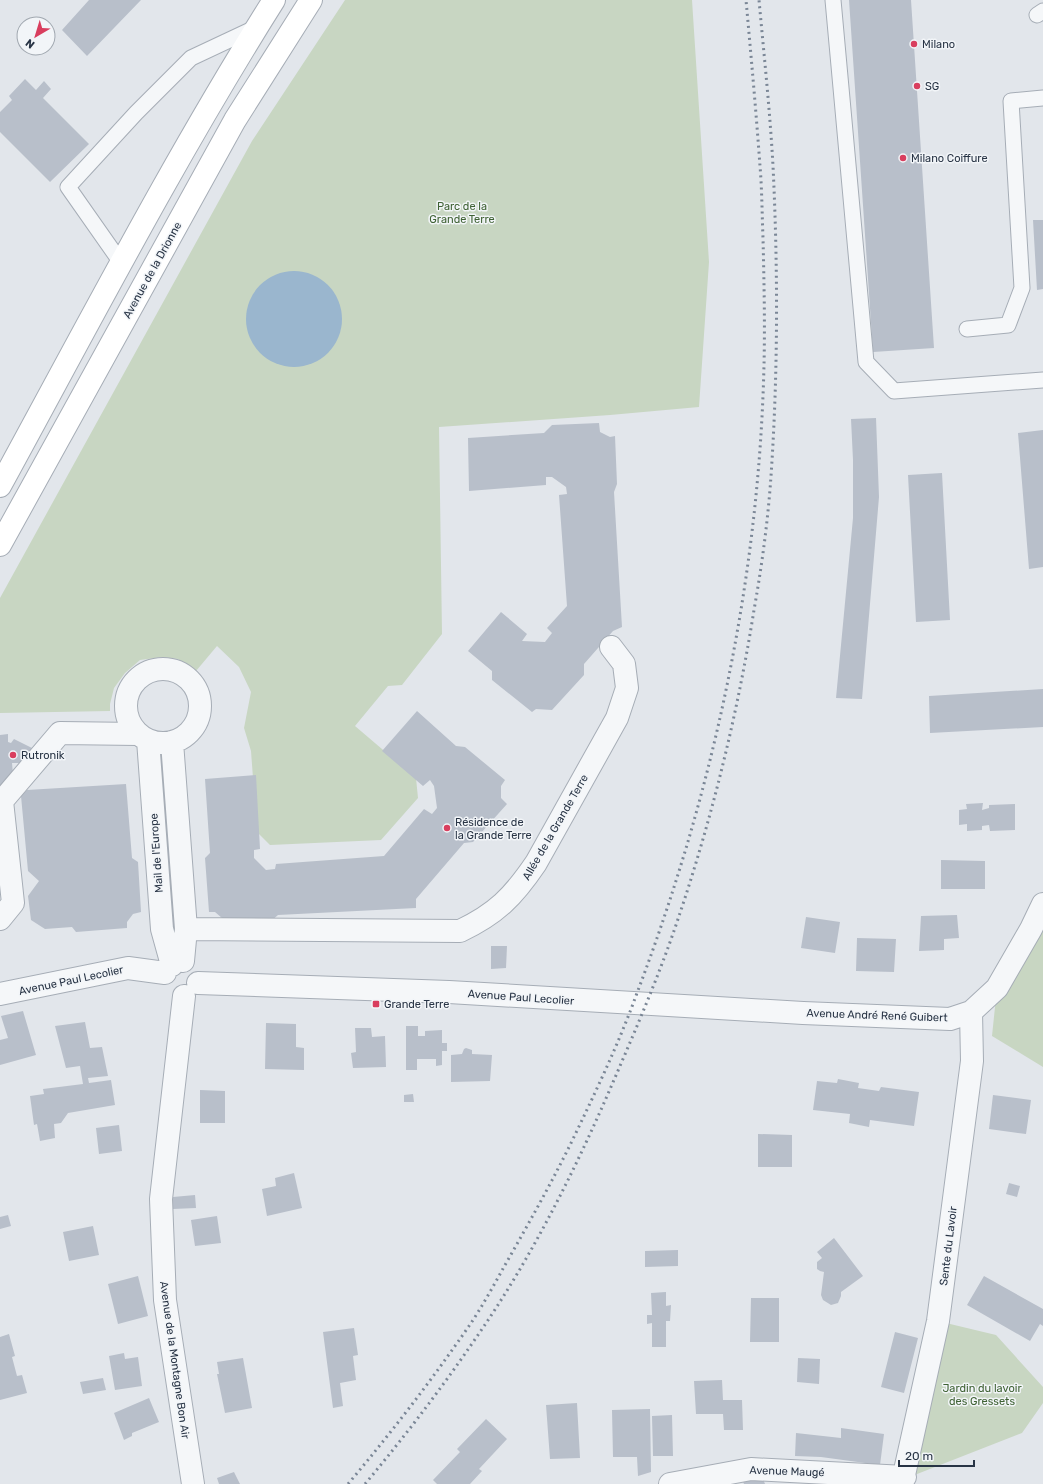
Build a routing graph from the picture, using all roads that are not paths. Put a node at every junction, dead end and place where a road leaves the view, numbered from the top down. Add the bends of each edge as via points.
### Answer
1 (274, 0) edge
2 (311, 0) edge
3 (833, 0) edge
4 (257, 27) junction
5 (1043, 98) edge
6 (122, 264) junction
7 (967, 329) dead end
8 (1043, 380) edge
9 (0, 486) edge
10 (0, 545) edge
11 (611, 647) dead end
12 (143, 737) junction
13 (172, 742) junction
14 (1043, 904) edge
15 (0, 919) edge
16 (186, 929) junction
17 (1037, 929) edge
18 (173, 966) junction
19 (191, 990) junction
20 (0, 994) edge
21 (723, 1009) joint
22 (971, 1012) junction
23 (903, 1481) edge
24 (193, 1484) edge
25 (670, 1484) edge

1 - 4 main road
2 - 10 main road, Avenue de la Drionne via 235,120
3 - 8 lane via 866,362 894,391
4 - 6 main road via 194,133
4 - 6 lane via 191,58 68,187
5 - 7 lane via 1011,101 1022,288 1008,325
6 - 9 main road
11 - 16 street, Allée de la Grande Terre via 624,664 627,688 617,718 522,884 504,904 481,921 460,931
12 - 13 street via 160,743
12 - 13 street, Mail de l'Europe via 130,724 126,712 130,688 138,678 149,672 173,670 192,684 200,706 198,718 192,729
12 - 15 street via 60,733 2,801 13,903
12 - 18 street, Mail de l'Europe via 162,929
13 - 16 street
14 - 17 street, Avenue André René Guibert
16 - 18 street
17 - 22 street, Avenue André René Guibert via 997,988
18 - 19 street via 193,966 197,971 199,977
18 - 19 street via 165,985 168,990 173,994
18 - 20 street, Avenue Paul Lecolier via 128,968
19 - 21 street, Avenue Paul Lecolier via 449,992
19 - 24 street, Avenue de la Montagne Bon Air via 160,1199 165,1300
21 - 22 street, Avenue André René Guibert via 950,1019
22 - 23 street, Sente du Lavoir via 972,1062 938,1321
23 - 25 street, Avenue Maugé via 750,1469

